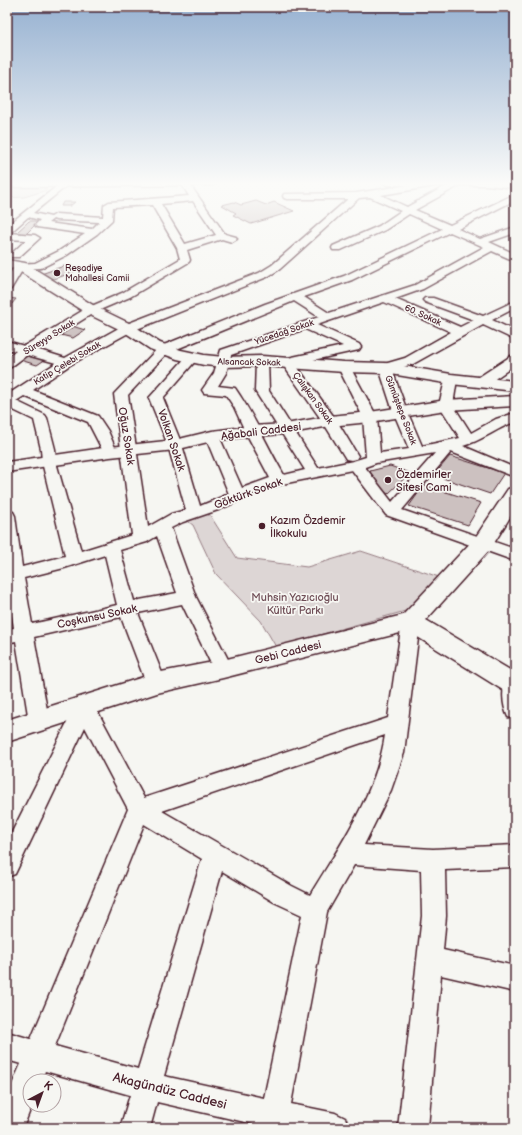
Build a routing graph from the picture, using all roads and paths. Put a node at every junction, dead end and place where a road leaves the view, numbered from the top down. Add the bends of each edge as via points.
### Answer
1 (90, 235) edge
2 (174, 235) edge
3 (225, 235) edge
4 (312, 235) edge
5 (366, 235) edge
6 (437, 235) edge
7 (465, 235) edge
8 (501, 235) edge
9 (7, 236) edge
10 (480, 242) junction
11 (492, 247) junction
12 (182, 248) junction
13 (337, 248) dead end
14 (515, 258) edge
15 (14, 262) edge
16 (7, 287) edge
17 (296, 297) junction
18 (386, 299) junction
19 (429, 300) dead end
20 (515, 304) edge
21 (91, 310) junction
22 (327, 317) junction
23 (483, 320) junction
24 (307, 325) junction
25 (128, 328) junction
26 (460, 332) junction
27 (515, 336) edge
28 (7, 345) edge
29 (26, 350) junction
30 (163, 350) junction
31 (192, 358) junction
32 (515, 359) edge
33 (262, 361) junction
34 (66, 362) junction
35 (224, 362) junction
36 (287, 362) junction
37 (7, 364) edge
38 (344, 367) junction
39 (385, 368) junction
40 (451, 379) junction
41 (481, 382) junction
42 (515, 386) edge
43 (22, 390) junction
44 (7, 401) edge
45 (515, 401) edge
46 (446, 405) junction
47 (400, 411) junction
48 (370, 417) junction
49 (515, 417) edge
50 (330, 421) junction
51 (286, 429) junction
52 (252, 431) junction
53 (212, 436) junction
54 (468, 440) junction
55 (175, 445) junction
56 (449, 446) junction
57 (130, 450) junction
58 (417, 451) junction
59 (110, 452) junction
60 (373, 459) junction
61 (354, 460) junction
62 (49, 462) junction
63 (7, 467) edge
64 (314, 473) junction
65 (515, 473) edge
66 (279, 480) junction
67 (515, 493) edge
68 (238, 496) junction
69 (194, 512) junction
70 (392, 512) junction
71 (7, 516) edge
72 (162, 527) junction
73 (141, 538) junction
74 (483, 543) junction
75 (111, 548) junction
76 (515, 555) edge
77 (74, 558) junction
78 (11, 576) edge
79 (186, 597) junction
80 (127, 609) junction
81 (411, 622) junction
82 (25, 632) junction
83 (7, 636) edge
84 (223, 669) junction
85 (156, 683) junction
86 (514, 684) edge
87 (85, 707) junction
88 (515, 711) edge
89 (39, 721) junction
90 (396, 723) junction
91 (7, 731) edge
92 (139, 809) junction
93 (215, 854) junction
94 (348, 854) junction
95 (515, 856) edge
96 (433, 860) junction
97 (7, 866) edge
98 (314, 909) junction
99 (429, 960) junction
100 (515, 979) edge
101 (7, 1046) edge
102 (39, 1054) junction
103 (148, 1086) junction
104 (274, 1122) edge
105 (8, 1128) edge
106 (136, 1128) edge
107 (335, 1128) edge
108 (413, 1128) edge

1 - 15 street via 38,266
2 - 12 street
3 - 12 street via 227,237
4 - 25 street, Katip Çelebi Sokak via 276,267 264,274
5 - 13 street
6 - 17 street via 348,278
7 - 10 street
8 - 10 street
9 - 15 street via 35,238
10 - 11 street
11 - 14 street
11 - 18 street, Yücedağ Sokak via 419,287
12 - 21 street, Süreyya Sokak via 185,260 126,295
15 - 16 street
15 - 21 street, Alsancak Sokak
17 - 22 street
17 - 30 street
18 - 22 street, Yücedağ Sokak
18 - 26 street, 60. Sokak
19 - 23 street
20 - 23 street
21 - 25 street, Alsancak Sokak
21 - 29 street, Süreyya Sokak
22 - 24 street, Yücedağ Sokak
23 - 26 street
23 - 27 street
24 - 35 street, Yücedağ Sokak via 233,349 225,353
24 - 36 street, Çalışkan Sokak via 355,347
25 - 30 street, Alsancak Sokak
25 - 34 street, Katip Çelebi Sokak
26 - 39 street via 409,361
28 - 29 street
29 - 34 street
29 - 37 street, Süreyya Sokak
30 - 31 street, Alsancak Sokak
30 - 57 street, Oğuz Sokak via 121,394
31 - 35 street, Alsancak Sokak
31 - 55 street, Volkan Sokak via 156,398
32 - 41 street
33 - 35 street, Alsancak Sokak
33 - 36 street, Alsancak Sokak
33 - 51 street via 262,391
34 - 43 street, Katip Çelebi Sokak
35 - 52 street, Yücedağ Sokak via 209,390 230,391
36 - 38 street, Alsancak Sokak
36 - 50 street, Çalışkan Sokak
38 - 39 street, Alsancak Sokak
38 - 48 street
39 - 40 street, Alsancak Sokak
39 - 47 street, Gümüştepe Sokak
40 - 41 street, Alsancak Sokak
40 - 46 street
41 - 42 street, Alsancak Sokak
43 - 44 street, Katip Çelebi Sokak
43 - 59 street via 93,419
44 - 62 street via 40,418
45 - 46 street, Ağabali Caddesi
46 - 47 street, Ağabali Caddesi
46 - 54 street
47 - 48 street, Ağabali Caddesi
47 - 58 street, Gümüştepe Sokak
48 - 50 street, Ağabali Caddesi
48 - 60 street
49 - 54 street, Göktürk Sokak
50 - 51 street, Ağabali Caddesi
50 - 61 street, Çalışkan Sokak
51 - 52 street, Ağabali Caddesi
51 - 64 street
52 - 53 street, Ağabali Caddesi
52 - 66 street, Yücedağ Sokak
53 - 55 street, Ağabali Caddesi
53 - 68 street
54 - 56 street, Göktürk Sokak
55 - 57 street, Ağabali Caddesi
55 - 69 street, Volkan Sokak
56 - 58 street, Göktürk Sokak
56 - 65 street
56 - 70 street
57 - 59 street, Ağabali Caddesi
57 - 73 street, Oğuz Sokak
58 - 60 street, Göktürk Sokak
59 - 62 street, Ağabali Caddesi
60 - 61 street, Göktürk Sokak
61 - 64 street, Göktürk Sokak
61 - 70 street, Çalışkan Sokak
62 - 63 street, Ağabali Caddesi
62 - 77 street
64 - 66 street, Göktürk Sokak
66 - 68 street, Göktürk Sokak
67 - 74 main road
68 - 69 street, Göktürk Sokak
69 - 72 street, Göktürk Sokak
70 - 74 street
71 - 78 street
72 - 73 street, Göktürk Sokak
72 - 79 street
73 - 75 street, Göktürk Sokak
74 - 76 street
74 - 81 main road
75 - 77 street, Göktürk Sokak
75 - 80 street
77 - 78 street, Göktürk Sokak
78 - 82 street
79 - 80 street, Coşkunsu Sokak
79 - 84 street
80 - 82 street, Coşkunsu Sokak
80 - 85 street
81 - 84 main road, Gebi Caddesi
81 - 86 main road
81 - 90 street
82 - 83 street, Coşkunsu Sokak
82 - 89 street
84 - 85 main road, Gebi Caddesi
85 - 87 main road, Gebi Caddesi
86 - 88 street
87 - 89 main road, Gebi Caddesi
87 - 92 street
87 - 97 street
89 - 91 main road, Gebi Caddesi
90 - 92 street
90 - 94 street via 393,753 380,790
92 - 93 street
92 - 102 street
93 - 98 street
93 - 103 street
94 - 96 street
94 - 98 street
95 - 96 street
96 - 99 street via 434,916
98 - 104 street
99 - 100 street
99 - 108 street
101 - 102 street, Akagündüz Caddesi
102 - 103 street, Akagündüz Caddesi
102 - 105 street
103 - 104 street, Akagündüz Caddesi
103 - 106 street
104 - 107 street, Akagündüz Caddesi

